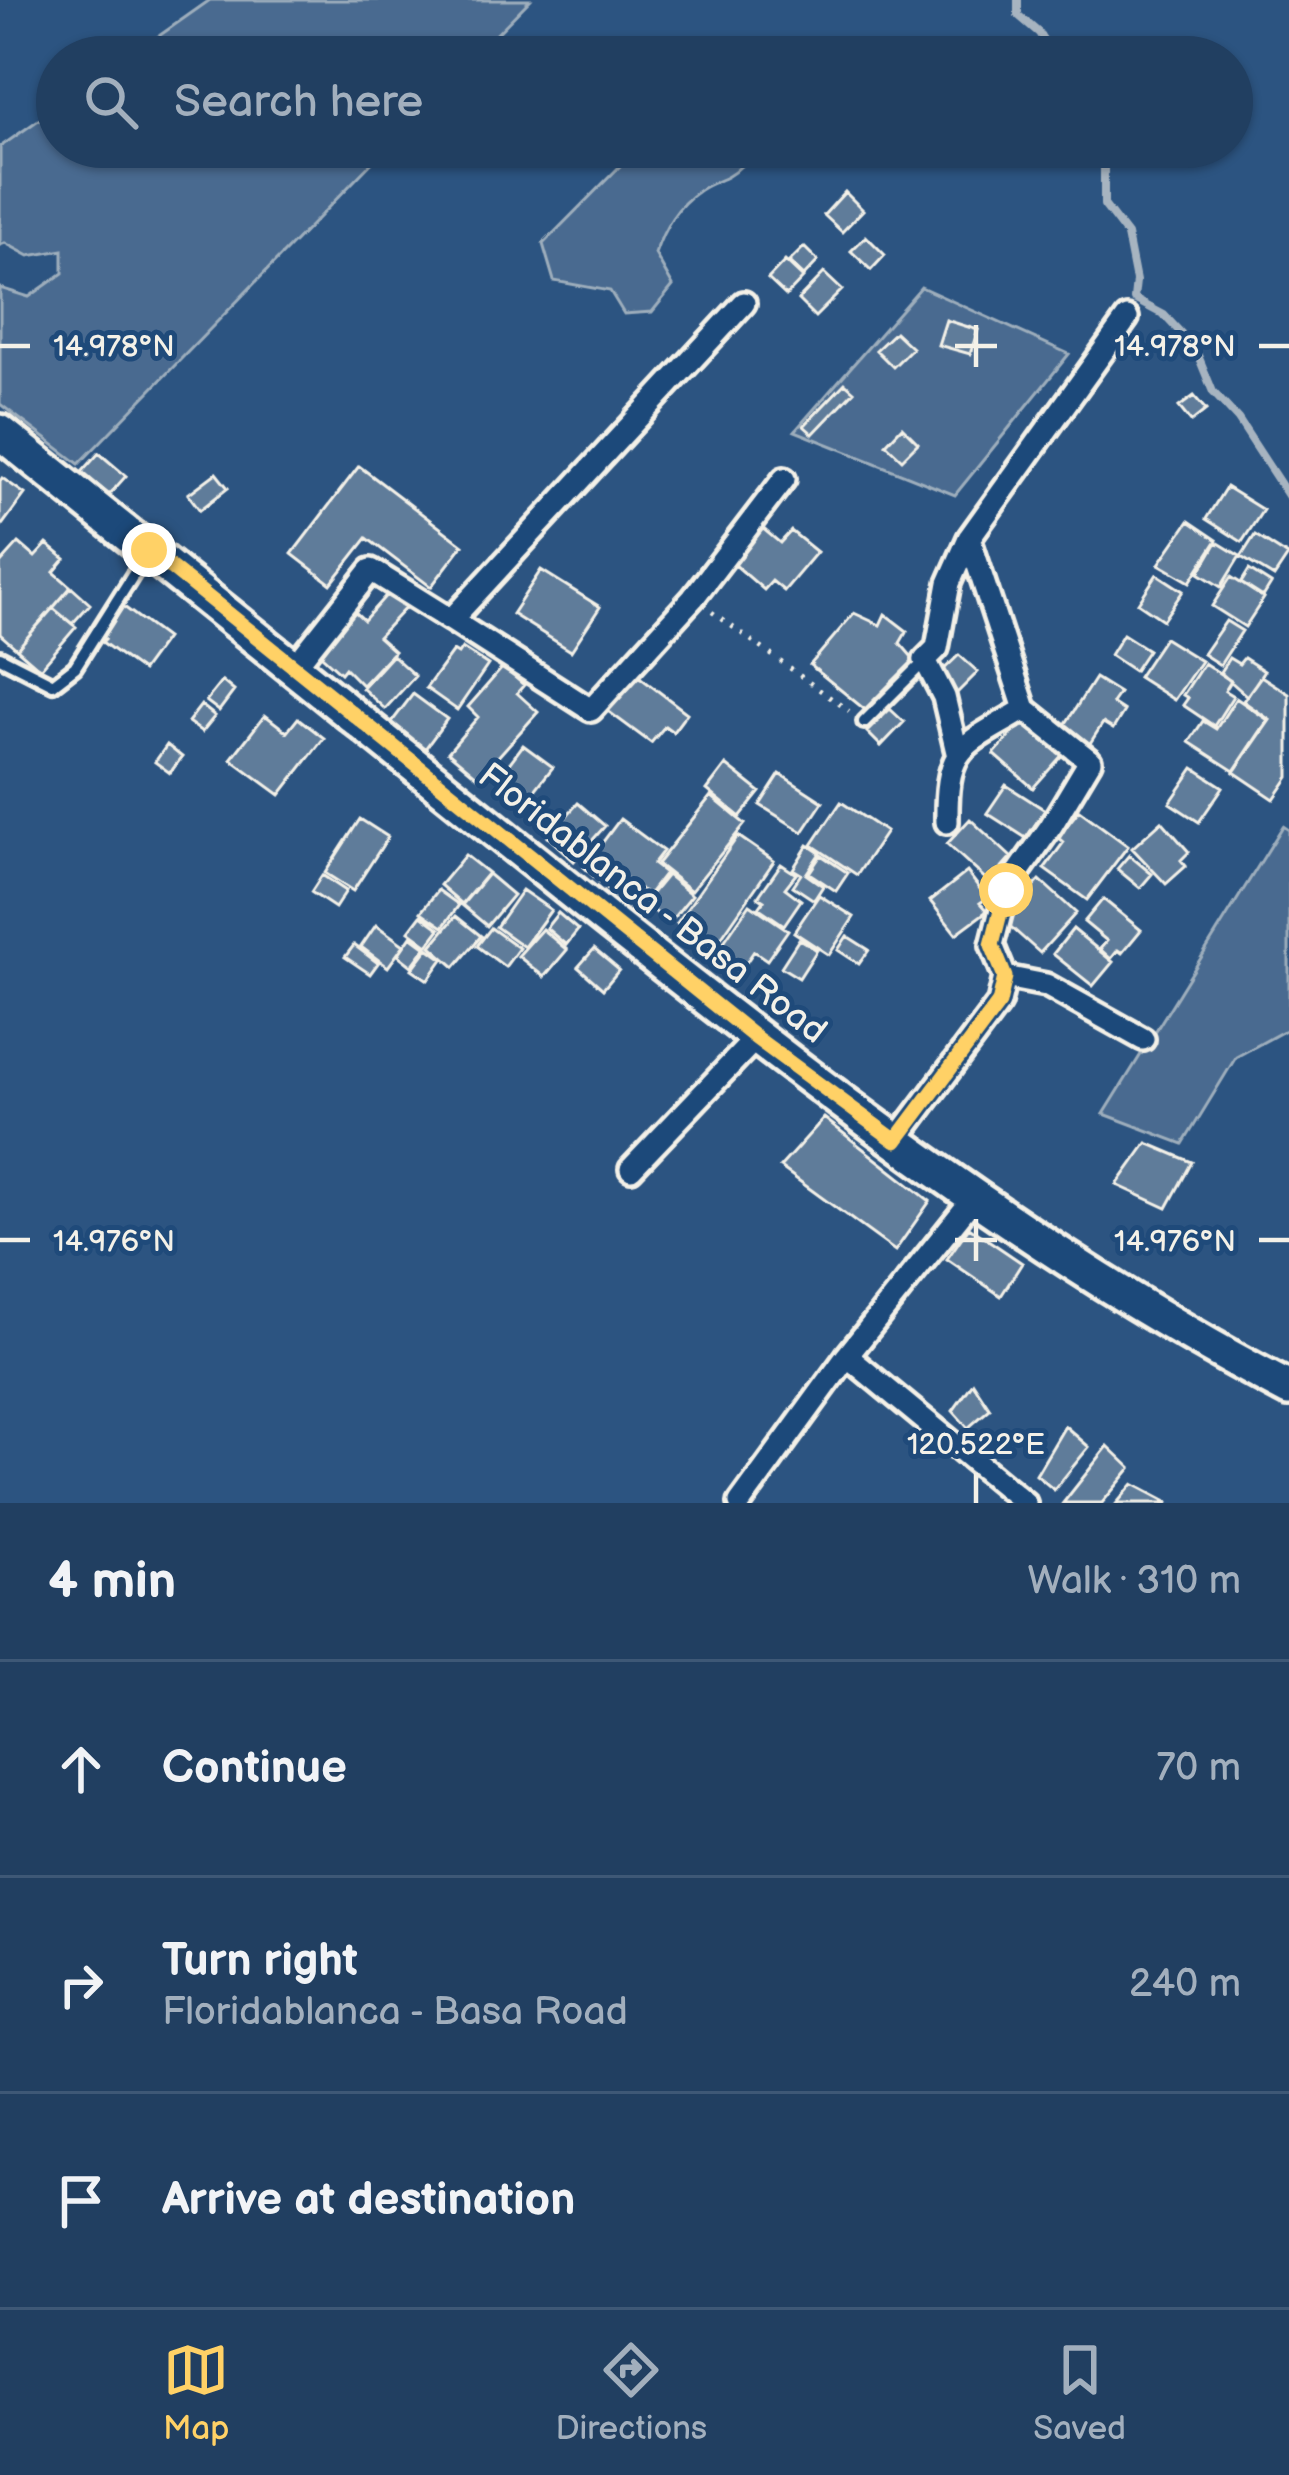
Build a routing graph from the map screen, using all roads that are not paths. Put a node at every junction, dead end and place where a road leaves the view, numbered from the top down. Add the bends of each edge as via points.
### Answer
1 (743, 303) dead end
2 (1127, 318) dead end
3 (0, 432) edge
4 (784, 479) dead end
5 (969, 538) junction
6 (149, 550) junction
7 (451, 620) junction
8 (0, 657) edge
9 (925, 660) junction
10 (293, 669) junction
11 (1025, 709) junction
12 (864, 722) road end
13 (956, 752) junction
14 (947, 822) dead end
15 (1005, 977) junction
16 (756, 1038) junction
17 (1143, 1040) dead end
18 (896, 1141) junction
19 (631, 1169) dead end
20 (976, 1195) junction
21 (848, 1356) junction
22 (1289, 1389) edge
23 (740, 1503) edge
24 (1025, 1503) edge

1 - 7 street
2 - 5 street
3 - 6 main road, Floridablanca - Basa Road
4 - 7 street via 693,598 591,710
5 - 9 street via 949,583 937,648
5 - 11 street
6 - 8 lane via 75,667 53,685
6 - 10 main road, Floridablanca - Basa Road
7 - 10 street via 371,570
9 - 12 lane
9 - 13 street via 944,697
10 - 16 main road, Floridablanca - Basa Road
11 - 13 street
11 - 15 street via 1090,761 1006,890 992,945
13 - 14 street via 946,781
15 - 17 street via 1046,986
15 - 18 street via 999,1003
16 - 18 main road, Floridablanca - Basa Road
16 - 19 street
18 - 20 main road, Floridablanca - Basa Road
20 - 21 street
20 - 22 main road, Floridablanca - Basa Road via 1124,1295
21 - 23 street
21 - 24 street

